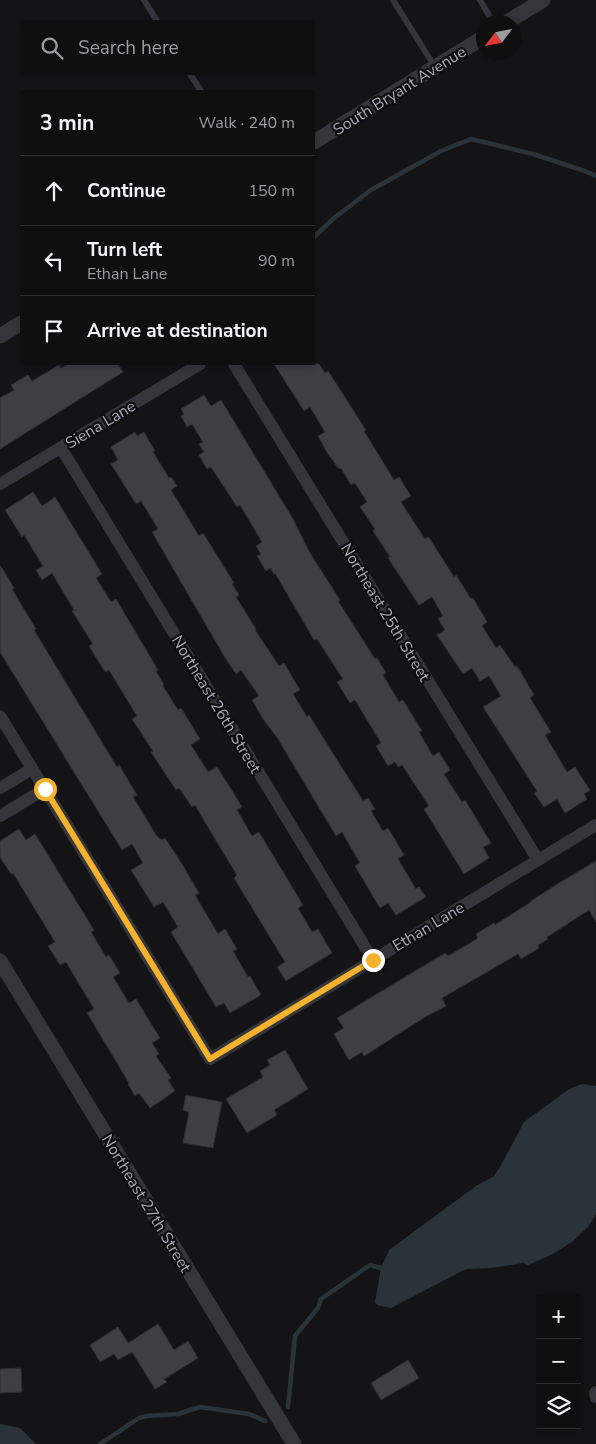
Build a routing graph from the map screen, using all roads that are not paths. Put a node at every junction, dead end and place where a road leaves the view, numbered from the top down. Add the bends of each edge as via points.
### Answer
1 (144, 0) edge
2 (393, 0) edge
3 (480, 0) edge
4 (543, 0) edge
5 (489, 15) edge
6 (518, 15) edge
7 (156, 20) edge
8 (476, 42) edge
9 (436, 67) junction
10 (191, 75) edge
11 (200, 90) edge
12 (315, 141) edge
13 (20, 324) edge
14 (0, 336) edge
15 (198, 365) edge
16 (235, 365) edge
17 (61, 448) junction
18 (0, 484) edge
19 (0, 716) edge
20 (32, 769) junction
21 (0, 788) edge
22 (45, 789) junction
23 (0, 816) edge
24 (596, 825) edge
25 (538, 860) junction
26 (373, 960) junction
27 (0, 961) edge
28 (294, 1444) edge

1 - 7 lane
2 - 9 lane
3 - 5 lane
4 - 6 street
8 - 9 street, South Bryant Avenue
9 - 12 street, South Bryant Avenue
10 - 11 lane
13 - 14 street
15 - 17 street, Siena Lane
16 - 25 street, Northeast 25th Street
17 - 18 street, Siena Lane
17 - 26 street, Northeast 26th Street
19 - 20 street
20 - 21 street
20 - 22 street
22 - 23 street
22 - 26 street, Ethan Lane via 210,1059
24 - 25 street, Ethan Lane
25 - 26 street, Ethan Lane
27 - 28 street, Northeast 27th Street

